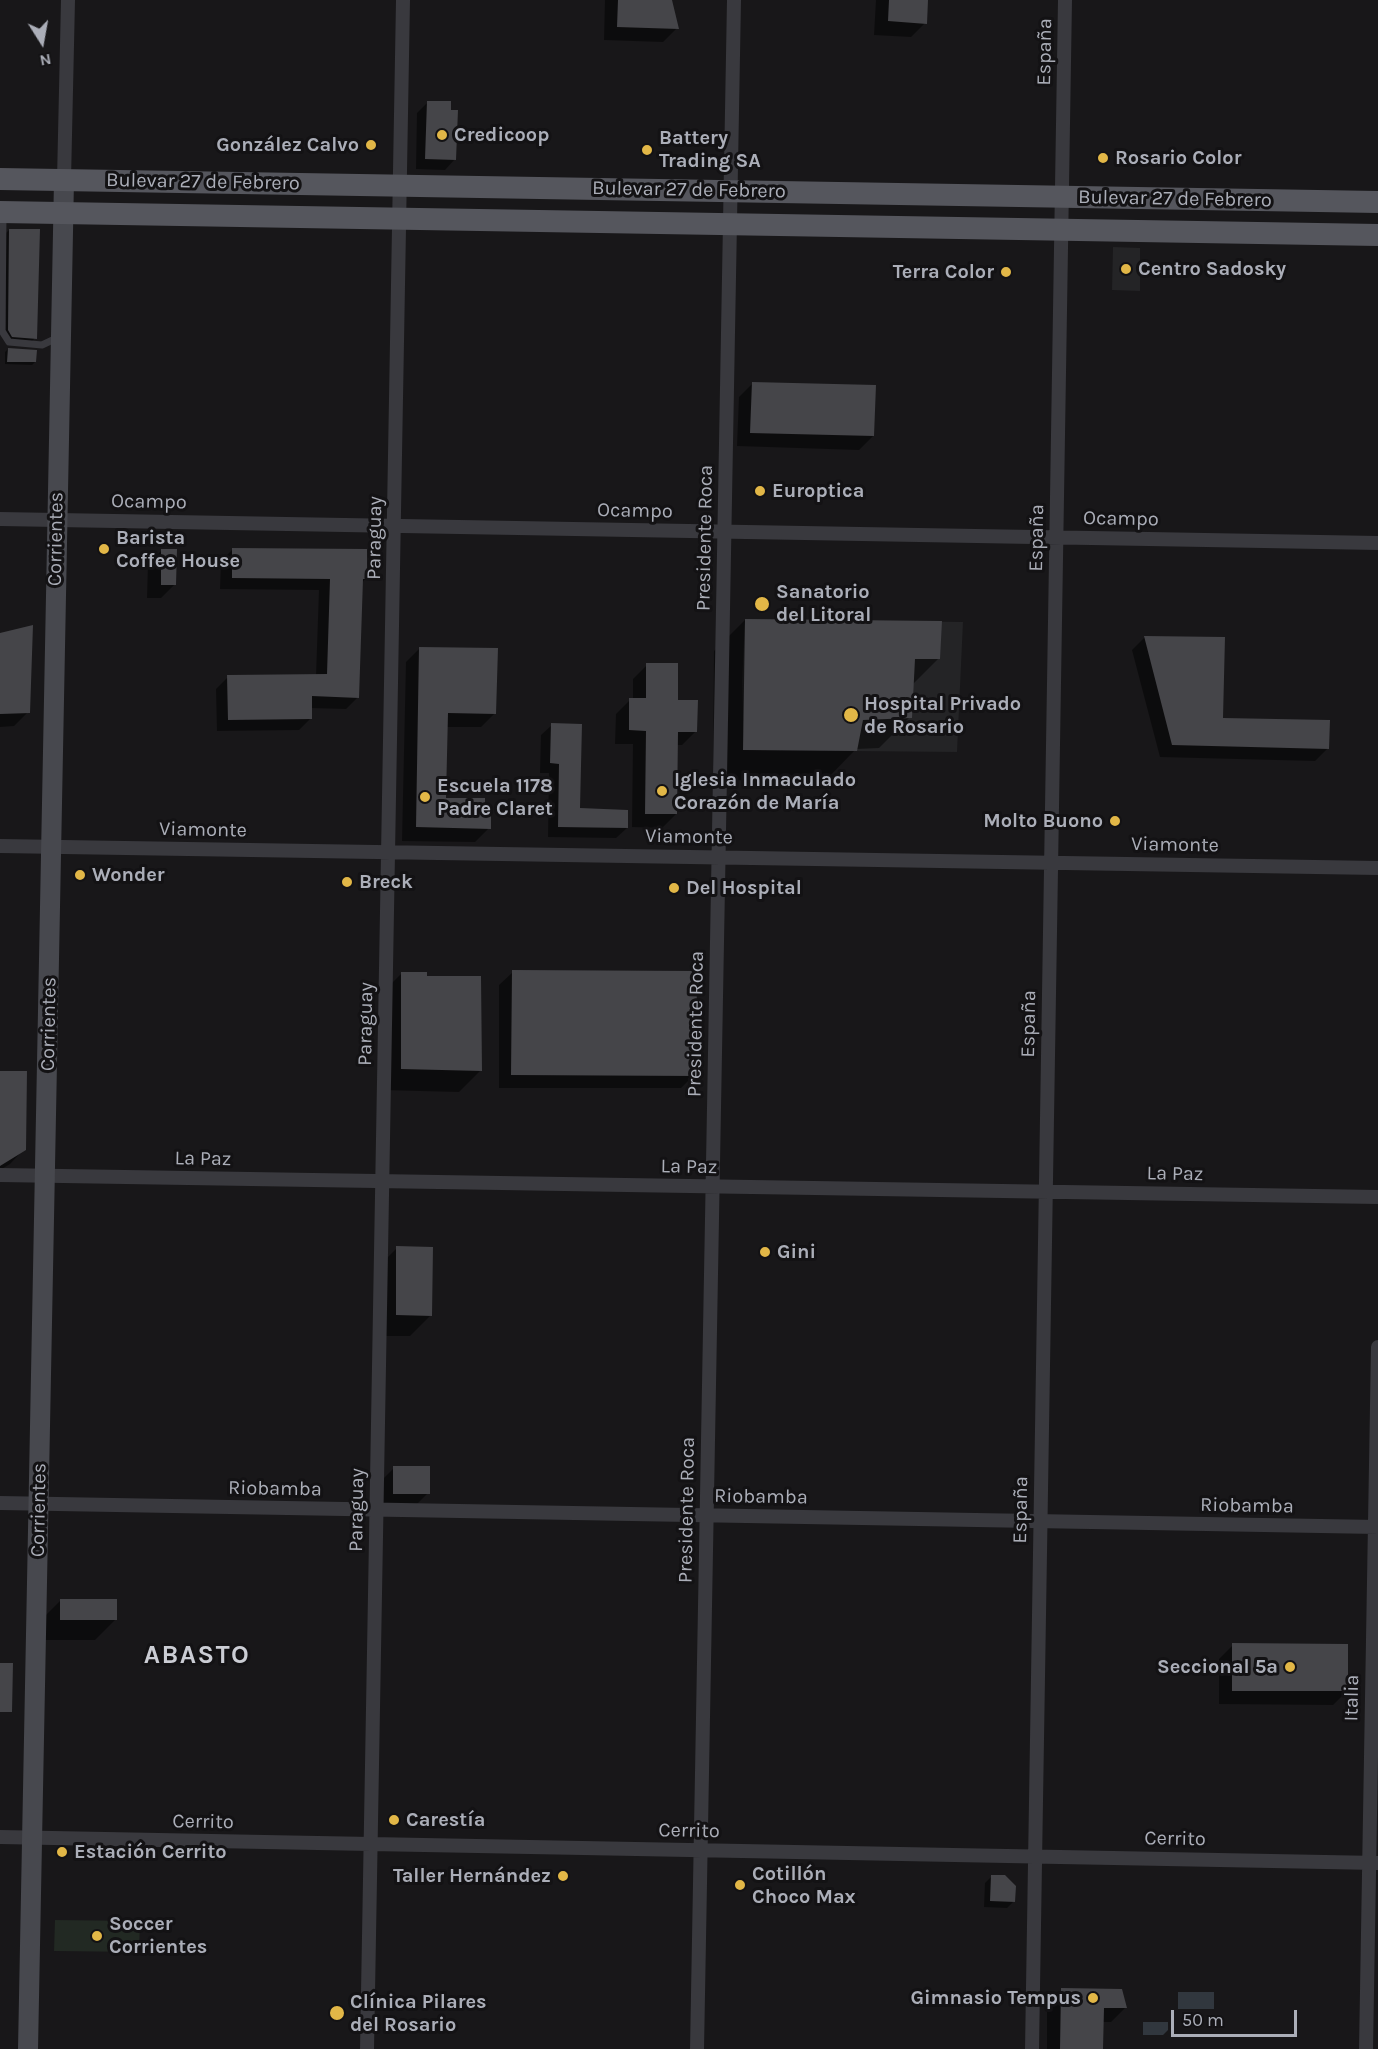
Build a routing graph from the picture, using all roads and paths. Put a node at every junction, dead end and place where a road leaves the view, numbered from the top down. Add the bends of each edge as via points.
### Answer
1 (68, 0) edge
2 (403, 0) edge
3 (734, 0) edge
4 (1065, 0) edge
5 (0, 179) edge
6 (64, 180) junction
7 (400, 185) junction
8 (730, 191) junction
9 (1061, 197) junction
10 (1378, 202) edge
11 (2, 212) edge
12 (64, 213) junction
13 (400, 219) junction
14 (730, 224) junction
15 (1062, 230) junction
16 (1378, 235) edge
17 (61, 337) junction
18 (0, 519) edge
19 (56, 520) junction
20 (394, 526) junction
21 (724, 532) junction
22 (1057, 537) junction
23 (1378, 543) edge
24 (0, 846) edge
25 (52, 847) junction
26 (388, 852) junction
27 (718, 857) junction
28 (1051, 863) junction
29 (1378, 868) edge
30 (0, 1175) edge
31 (46, 1176) junction
32 (383, 1181) junction
33 (713, 1187) junction
34 (1046, 1192) junction
35 (1378, 1197) edge
36 (1378, 1347) edge
37 (0, 1503) edge
38 (39, 1504) junction
39 (377, 1510) junction
40 (707, 1516) junction
41 (1040, 1521) junction
42 (1376, 1527) edge
43 (0, 1838) edge
44 (33, 1838) junction
45 (371, 1844) junction
46 (700, 1850) junction
47 (1034, 1856) junction
48 (1374, 1863) edge
49 (28, 2049) edge
50 (367, 2049) edge
51 (697, 2049) edge
52 (1032, 2049) edge
53 (1366, 2049) edge

1 - 6 street, Corrientes
2 - 7 street, Paraguay
3 - 8 street, Presidente Roca
4 - 9 street, España
5 - 6 main road, Bulevar 27 de Febrero
6 - 7 main road, Bulevar 27 de Febrero
6 - 12 main road, Corrientes
7 - 8 main road, Bulevar 27 de Febrero
7 - 13 street, Paraguay
8 - 9 main road, Bulevar 27 de Febrero
8 - 14 street, Presidente Roca
9 - 10 main road, Bulevar 27 de Febrero
9 - 15 street, España
11 - 12 main road, Bulevar 27 de Febrero
11 - 17 lane via 2,331 9,342 42,345
12 - 13 main road, Bulevar 27 de Febrero
12 - 17 main road, Corrientes
13 - 14 main road, Bulevar 27 de Febrero
13 - 20 street, Paraguay
14 - 15 main road, Bulevar 27 de Febrero
14 - 21 street, Presidente Roca
15 - 16 main road, Bulevar 27 de Febrero
15 - 22 street, España
17 - 19 main road, Corrientes
18 - 19 street, Ocampo
19 - 20 street, Ocampo
19 - 25 main road, Corrientes
20 - 21 street, Ocampo
20 - 26 street, Paraguay
21 - 22 street, Ocampo
21 - 27 street, Presidente Roca
22 - 23 street, Ocampo
22 - 28 street, España
24 - 25 street, Viamonte
25 - 26 street, Viamonte
25 - 31 main road, Corrientes
26 - 27 street, Viamonte
26 - 32 street, Paraguay
27 - 28 street, Viamonte
27 - 33 street, Presidente Roca
28 - 29 street, Viamonte
28 - 34 street, España
30 - 31 street, La Paz
31 - 32 street, La Paz
31 - 38 main road, Corrientes
32 - 33 street, La Paz
32 - 39 street, Paraguay
33 - 34 street, La Paz
33 - 40 street, Presidente Roca
34 - 35 street, La Paz
34 - 41 street, España
36 - 42 street, Italia
37 - 38 street, Riobamba
38 - 39 street, Riobamba
38 - 44 main road, Corrientes
39 - 40 street, Riobamba
39 - 45 street, Paraguay
40 - 41 street, Riobamba
40 - 46 street, Presidente Roca
41 - 42 street, Riobamba
41 - 47 street, España
42 - 48 street, Italia
43 - 44 street, Cerrito
44 - 45 street, Cerrito
44 - 49 main road, Corrientes
45 - 46 street, Cerrito
45 - 50 street, Paraguay
46 - 47 street, Cerrito
46 - 51 street, Presidente Roca
47 - 48 street, Cerrito
47 - 52 street, España
48 - 53 street, Italia

